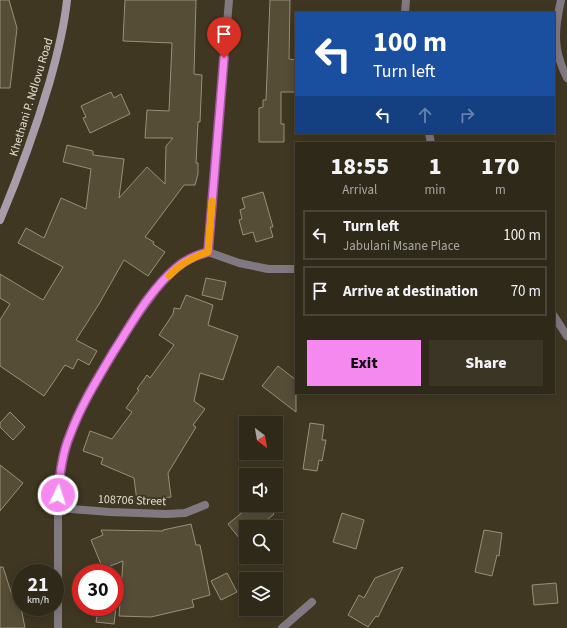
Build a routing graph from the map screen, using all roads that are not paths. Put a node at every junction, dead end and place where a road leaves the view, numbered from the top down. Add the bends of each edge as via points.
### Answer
1 (66, 0) edge
2 (229, 0) edge
3 (406, 0) edge
4 (561, 0) edge
5 (405, 12) edge
6 (567, 78) edge
7 (0, 220) edge
8 (208, 252) junction
9 (295, 269) edge
10 (555, 318) edge
11 (567, 336) edge
12 (205, 505) dead end
13 (58, 508) junction
14 (312, 602) dead end
15 (58, 628) edge
16 (282, 628) edge

1 - 7 street, Khethani P. Ndlovu Road via 61,39 37,125
2 - 8 street
3 - 5 street
4 - 6 street via 556,20 556,51
8 - 9 street via 239,263 268,269
8 - 13 street via 194,256 176,268 159,286 133,321 89,392 70,435 60,469
10 - 11 street
12 - 13 street, 108706 Street via 185,513 166,514
13 - 15 street
14 - 16 street

